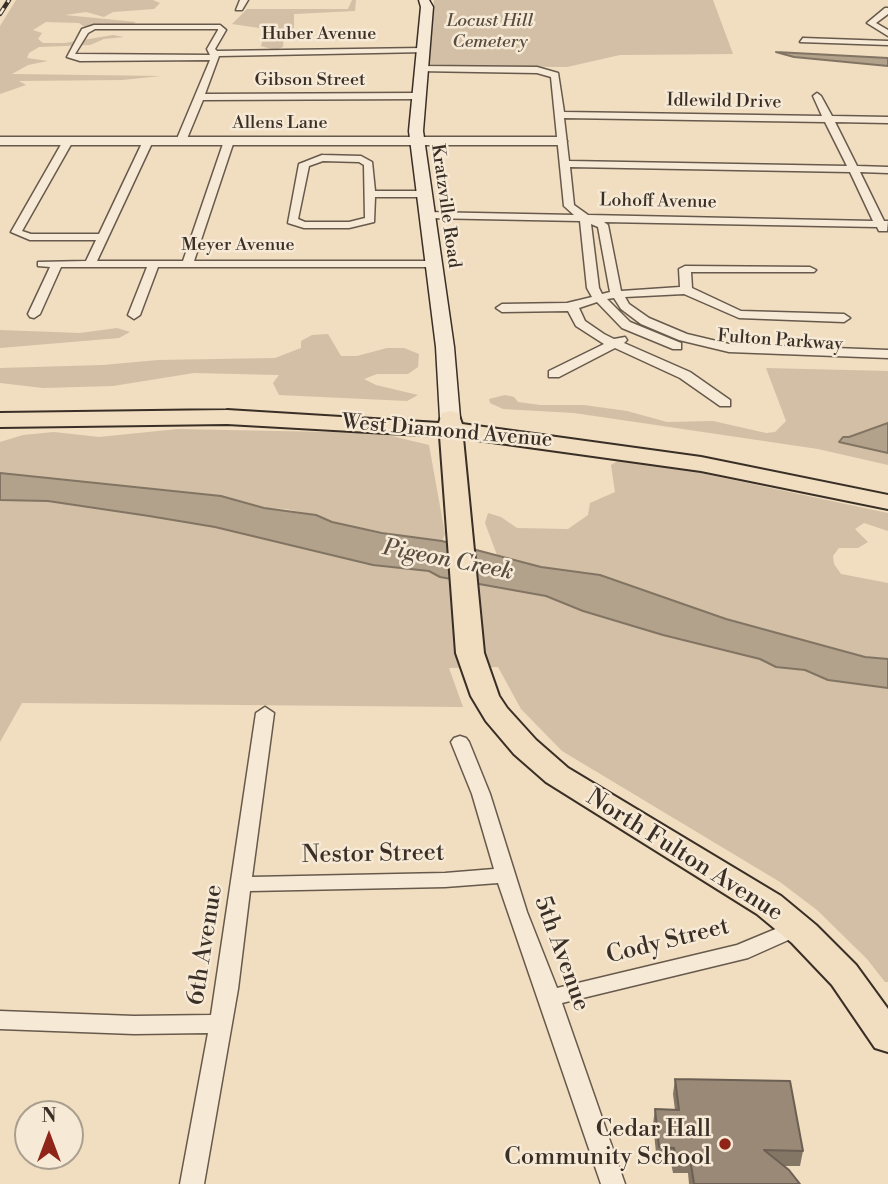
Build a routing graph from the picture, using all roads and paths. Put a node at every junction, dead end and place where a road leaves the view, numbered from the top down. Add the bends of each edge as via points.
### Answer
1 (424, 0) edge
2 (888, 10) edge
3 (888, 34) edge
4 (803, 40) dead end
5 (888, 43) edge
6 (423, 50) junction
7 (214, 56) junction
8 (421, 69) junction
9 (418, 96) junction
10 (817, 96) dead end
11 (201, 97) junction
12 (560, 115) junction
13 (828, 119) junction
14 (888, 120) edge
15 (0, 141) edge
16 (68, 141) junction
17 (148, 141) junction
18 (181, 141) junction
19 (229, 141) junction
20 (417, 141) junction
21 (561, 141) junction
22 (564, 164) junction
23 (852, 169) junction
24 (888, 170) edge
25 (371, 194) junction
26 (424, 194) junction
27 (426, 215) junction
28 (585, 218) junction
29 (884, 223) edge
30 (888, 234) edge
31 (103, 237) junction
32 (42, 264) dead end
33 (57, 264) junction
34 (90, 264) junction
35 (154, 264) junction
36 (187, 264) junction
37 (433, 264) junction
38 (810, 270) dead end
39 (686, 290) junction
40 (616, 295) junction
41 (599, 298) junction
42 (572, 306) junction
43 (502, 308) dead end
44 (34, 314) dead end
45 (134, 315) dead end
46 (844, 318) dead end
47 (639, 332) junction
48 (614, 344) junction
49 (888, 354) edge
50 (888, 364) edge
51 (554, 374) dead end
52 (725, 403) dead end
53 (0, 410) edge
54 (0, 420) edge
55 (451, 424) junction
56 (888, 489) edge
57 (888, 502) edge
58 (265, 713) dead end
59 (460, 742) dead end
60 (505, 875) junction
61 (243, 884) junction
62 (797, 928) junction
63 (550, 998) junction
64 (0, 1020) edge
65 (220, 1024) junction
66 (888, 1037) edge
67 (192, 1184) edge
68 (613, 1184) edge

1 - 6 main road, Kratzville Road
2 - 3 street via 871,22
4 - 5 street
6 - 7 street, Huber Avenue
6 - 8 main road, Kratzville Road
7 - 7 street, Huber Avenue via 211,49 220,27 103,26 88,29 70,55
7 - 11 street
8 - 9 main road, Kratzville Road
8 - 12 street via 553,73
9 - 11 street, Gibson Street
9 - 20 main road, Kratzville Road
10 - 13 street
11 - 18 street
12 - 13 street, Idlewild Drive
12 - 21 street
13 - 14 street, Idlewild Drive
13 - 23 street
15 - 16 street, Allens Lane
16 - 17 street, Allens Lane
16 - 31 street via 16,231 21,235
17 - 18 street, Allens Lane
17 - 31 street
18 - 19 street, Allens Lane
19 - 20 street, Allens Lane
19 - 36 street
20 - 21 street, Allens Lane
20 - 26 main road, Kratzville Road
21 - 22 street
22 - 23 street
22 - 28 street via 569,206
23 - 24 street
23 - 29 street
25 - 25 street via 367,161 313,159 304,164 291,219 304,225 364,224 371,219
25 - 26 street
26 - 27 main road, Kratzville Road
27 - 28 street, Lohoff Avenue
27 - 37 main road, Kratzville Road
28 - 29 street, Lohoff Avenue
28 - 40 street via 603,225
28 - 41 street via 593,288
29 - 30 street
31 - 34 street
32 - 33 street, Meyer Avenue
33 - 34 street, Meyer Avenue
33 - 44 street
34 - 35 street, Meyer Avenue
35 - 36 street, Meyer Avenue
35 - 45 street
36 - 37 street, Meyer Avenue
37 - 55 main road, Kratzville Road
38 - 39 street via 685,269
39 - 40 street
39 - 46 street via 739,314
40 - 41 street
40 - 49 street, Fulton Parkway via 654,326 715,345 753,351
41 - 42 street
41 - 47 street, Fulton Parkway via 618,319
42 - 43 street
42 - 48 street via 580,323
47 - 48 street
47 - 50 street, Fulton Parkway via 725,357
48 - 51 street
48 - 52 street via 685,375
53 - 55 main road, West Diamond Avenue via 224,406
54 - 55 main road, West Diamond Avenue via 213,417
55 - 56 main road, West Diamond Avenue via 651,443
55 - 57 main road, West Diamond Avenue via 701,464
55 - 62 main road, North Fulton Avenue via 470,653 485,696 508,730 557,775 744,887
58 - 61 street, 6th Avenue
59 - 60 street, 5th Avenue
60 - 61 street, Nestor Street
60 - 63 street, 5th Avenue
61 - 65 street, 6th Avenue
62 - 63 street, Cody Street via 741,952
62 - 66 main road, North Fulton Avenue via 844,975
63 - 68 street, 5th Avenue
64 - 65 street
65 - 67 street, 6th Avenue

